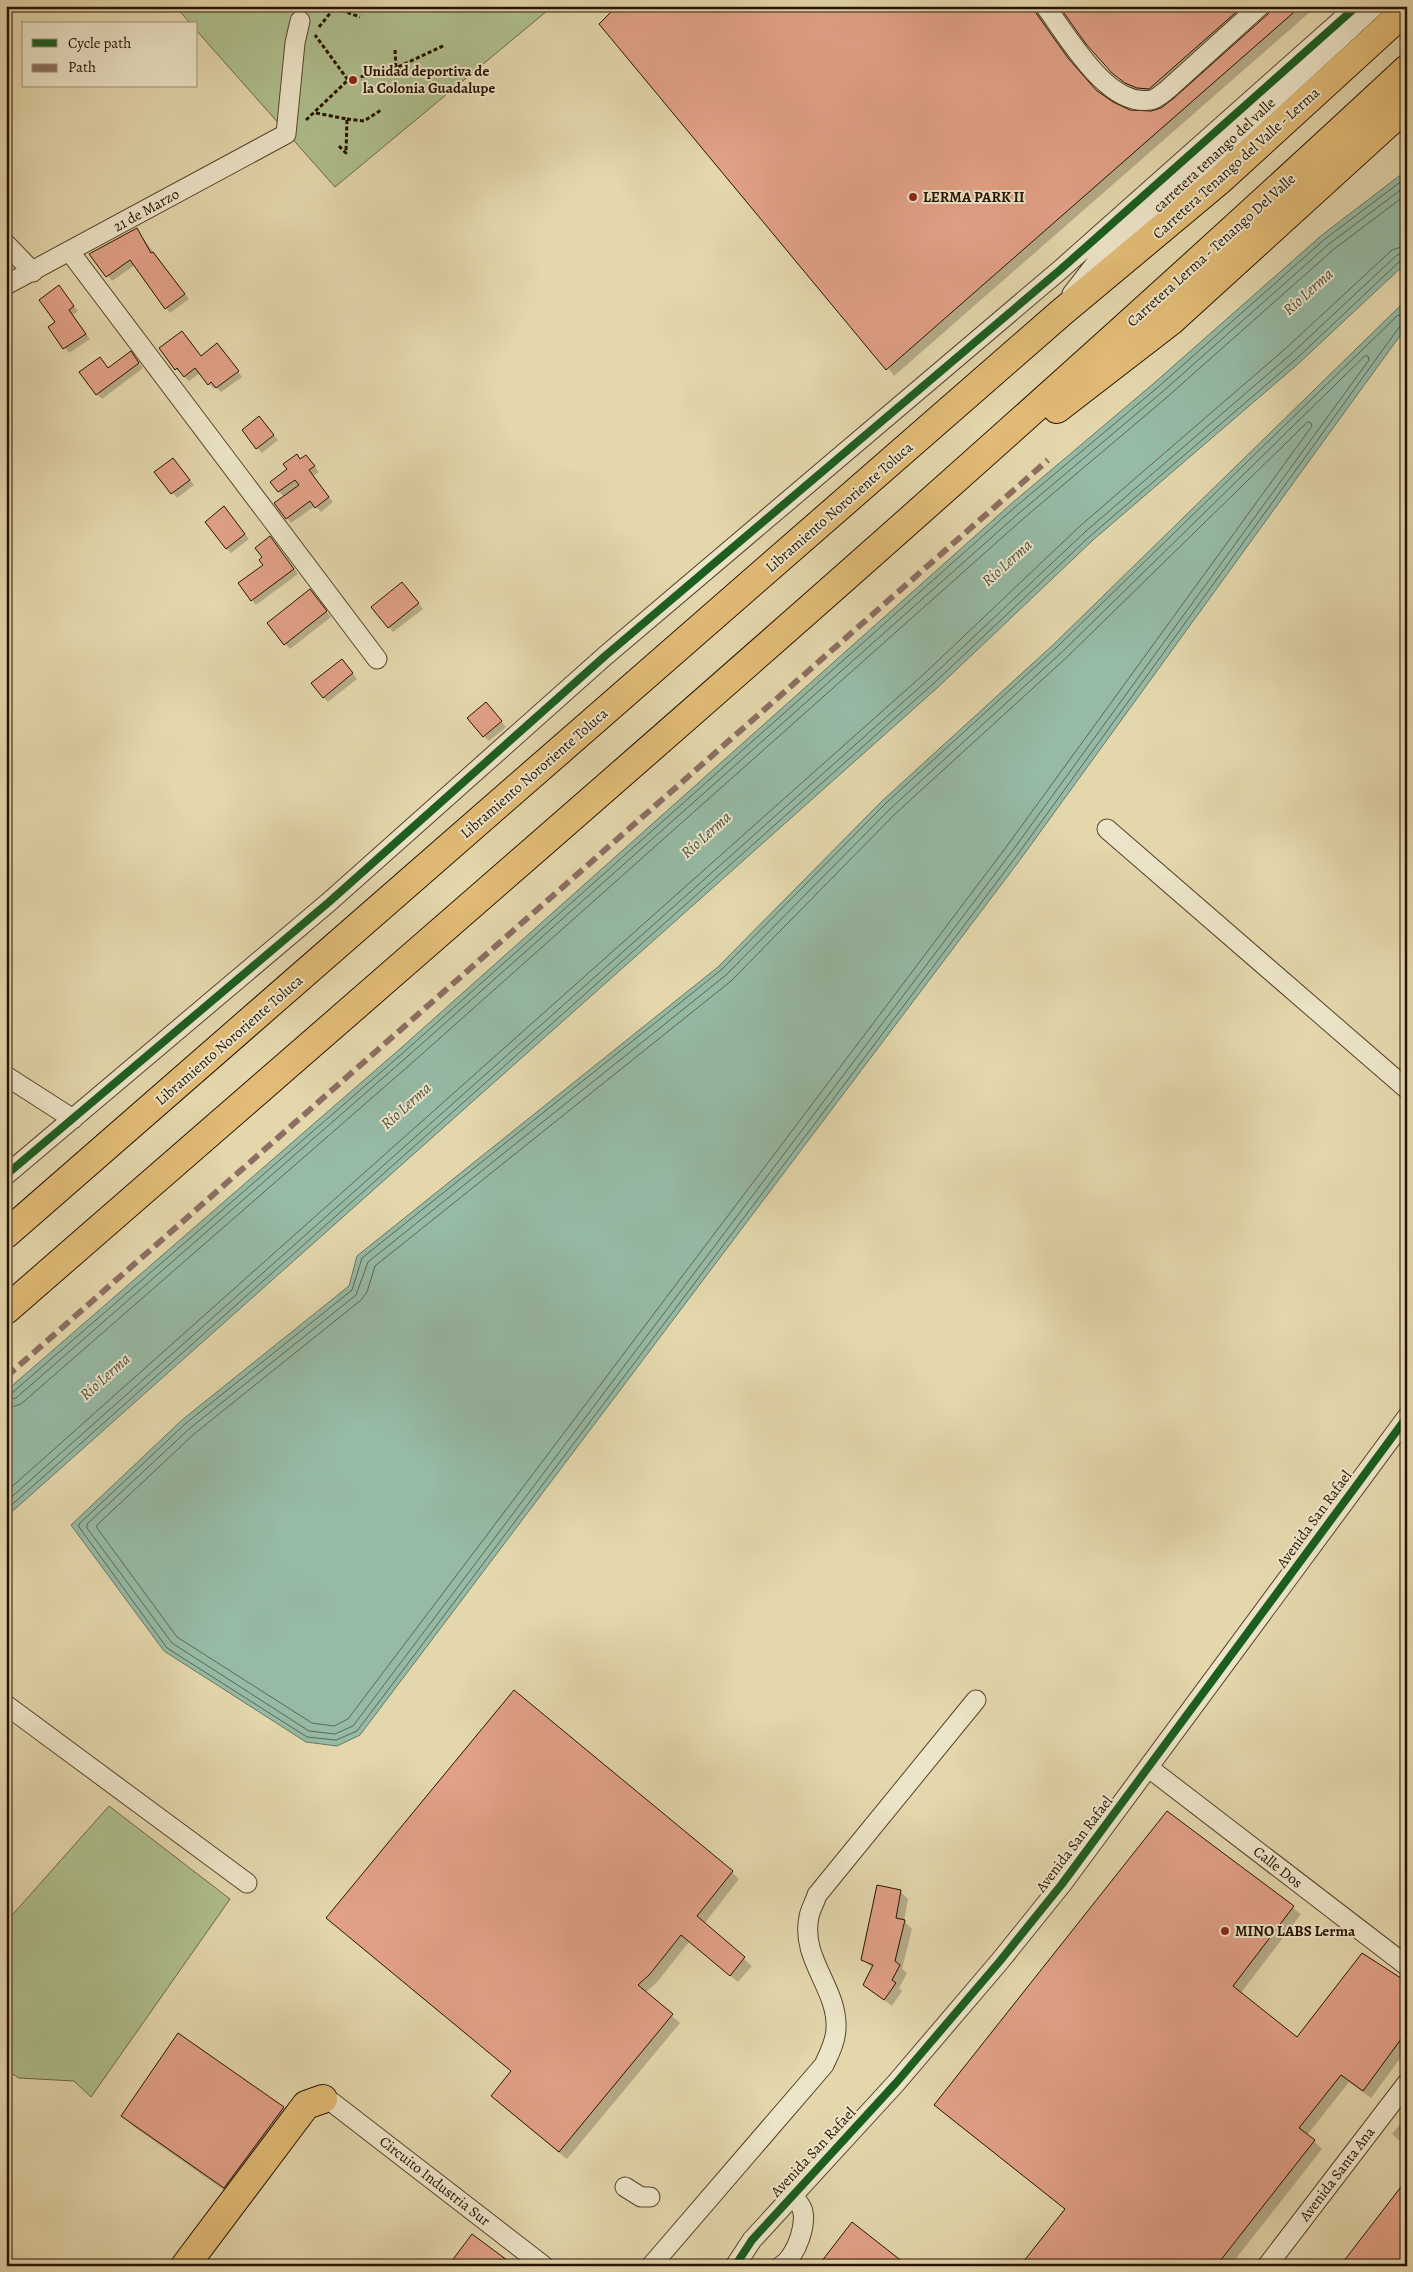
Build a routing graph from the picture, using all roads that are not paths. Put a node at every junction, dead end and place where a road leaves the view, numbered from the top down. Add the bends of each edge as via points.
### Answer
1 (1045, 6) edge
2 (1260, 6) edge
3 (1357, 6) edge
4 (1375, 6) edge
5 (1407, 9) edge
6 (300, 21) dead end
7 (1407, 69) edge
8 (1407, 106) edge
9 (6, 244) edge
10 (70, 252) junction
11 (33, 272) junction
12 (6, 285) edge
13 (1062, 312) junction
14 (1012, 428) junction
15 (377, 659) dead end
16 (1107, 829) dead end
17 (6, 1076) edge
18 (1407, 1089) edge
19 (73, 1118) junction
20 (6, 1175) edge
21 (6, 1234) edge
22 (6, 1310) edge
23 (1407, 1417) edge
24 (976, 1700) dead end
25 (6, 1705) edge
26 (1149, 1768) junction
27 (247, 1883) dead end
28 (1407, 1966) edge
29 (1407, 2083) edge
30 (323, 2099) joint
31 (625, 2187) dead end
32 (792, 2196) junction
33 (650, 2197) dead end
34 (739, 2264) edge
35 (185, 2266) edge
36 (544, 2266) edge
37 (651, 2266) edge
38 (781, 2266) edge
39 (1267, 2266) edge

1 - 2 street via 1109,87 1130,100 1152,100
3 - 19 street via 1060,270 605,656 328,902
4 - 13 street, carretera tenango del valle via 1096,263 1078,284
5 - 13 highway, Carretera Tenango del Valle - Lerma via 1220,180
6 - 10 street, 21 de Marzo via 286,134
7 - 14 highway, Carretera Lerma - Tenango Del Valle
8 - 14 highway via 1171,321 1076,396 1041,419
9 - 11 street
10 - 11 street, 21 de Marzo
10 - 15 street
11 - 12 street, 21 de Marzo
13 - 21 highway, Libramiento Nororiente Toluca
14 - 22 highway via 488,893
16 - 18 street
17 - 19 street
19 - 20 street
23 - 26 street, Avenida San Rafael
24 - 37 street via 817,1895 808,1917 808,1940 812,1960 833,2005 836,2028 832,2049 824,2065
25 - 27 street
26 - 28 street, Calle Dos
26 - 32 street, Avenida San Rafael via 1000,1961 896,2083
29 - 39 street, Avenida Santa Ana
30 - 35 highway via 306,2106
30 - 36 street, Circuito Industria Sur via 333,2103
31 - 33 street
32 - 34 street, Avenida San Rafael via 752,2240
32 - 38 street via 801,2206 804,2225 787,2262

